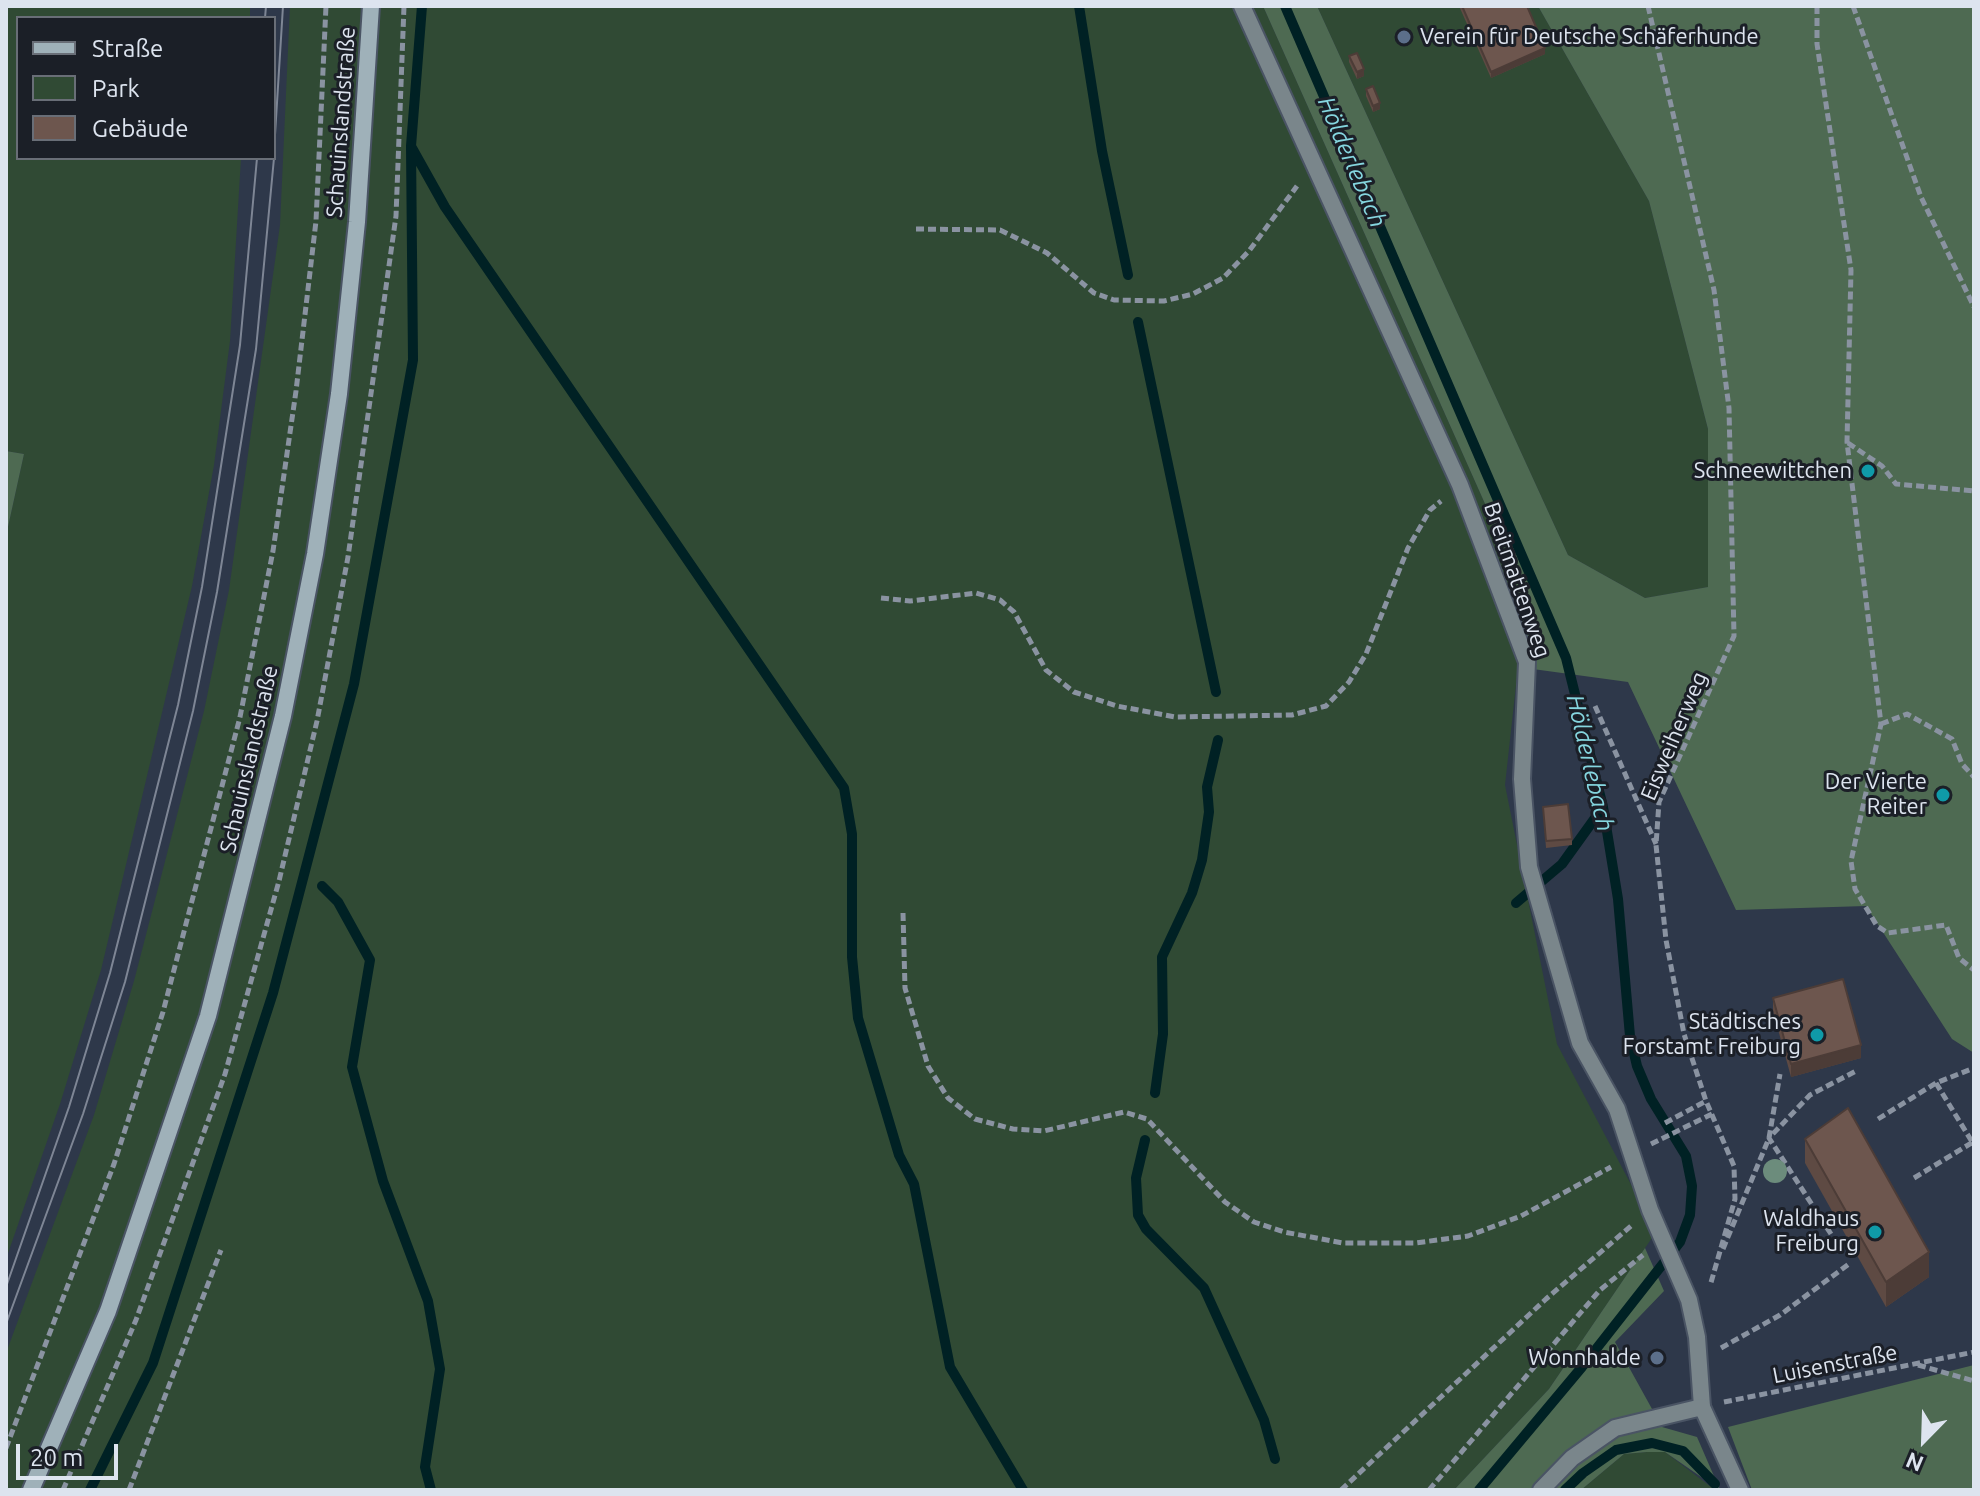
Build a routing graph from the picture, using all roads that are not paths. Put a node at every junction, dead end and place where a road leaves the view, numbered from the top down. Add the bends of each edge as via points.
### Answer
1 (371, 6) edge
2 (1242, 6) edge
3 (1702, 1407) junction
4 (31, 1490) edge
5 (1541, 1490) edge
6 (1740, 1490) edge

1 - 4 main road, Schauinslandstraße via 339,394 283,716 208,1016 108,1311
2 - 3 street, Breitmattenweg via 1460,485 1527,662 1522,779 1529,867 1580,1043 1617,1109 1650,1210 1689,1300
3 - 5 street via 1615,1428 1572,1458
3 - 6 street

